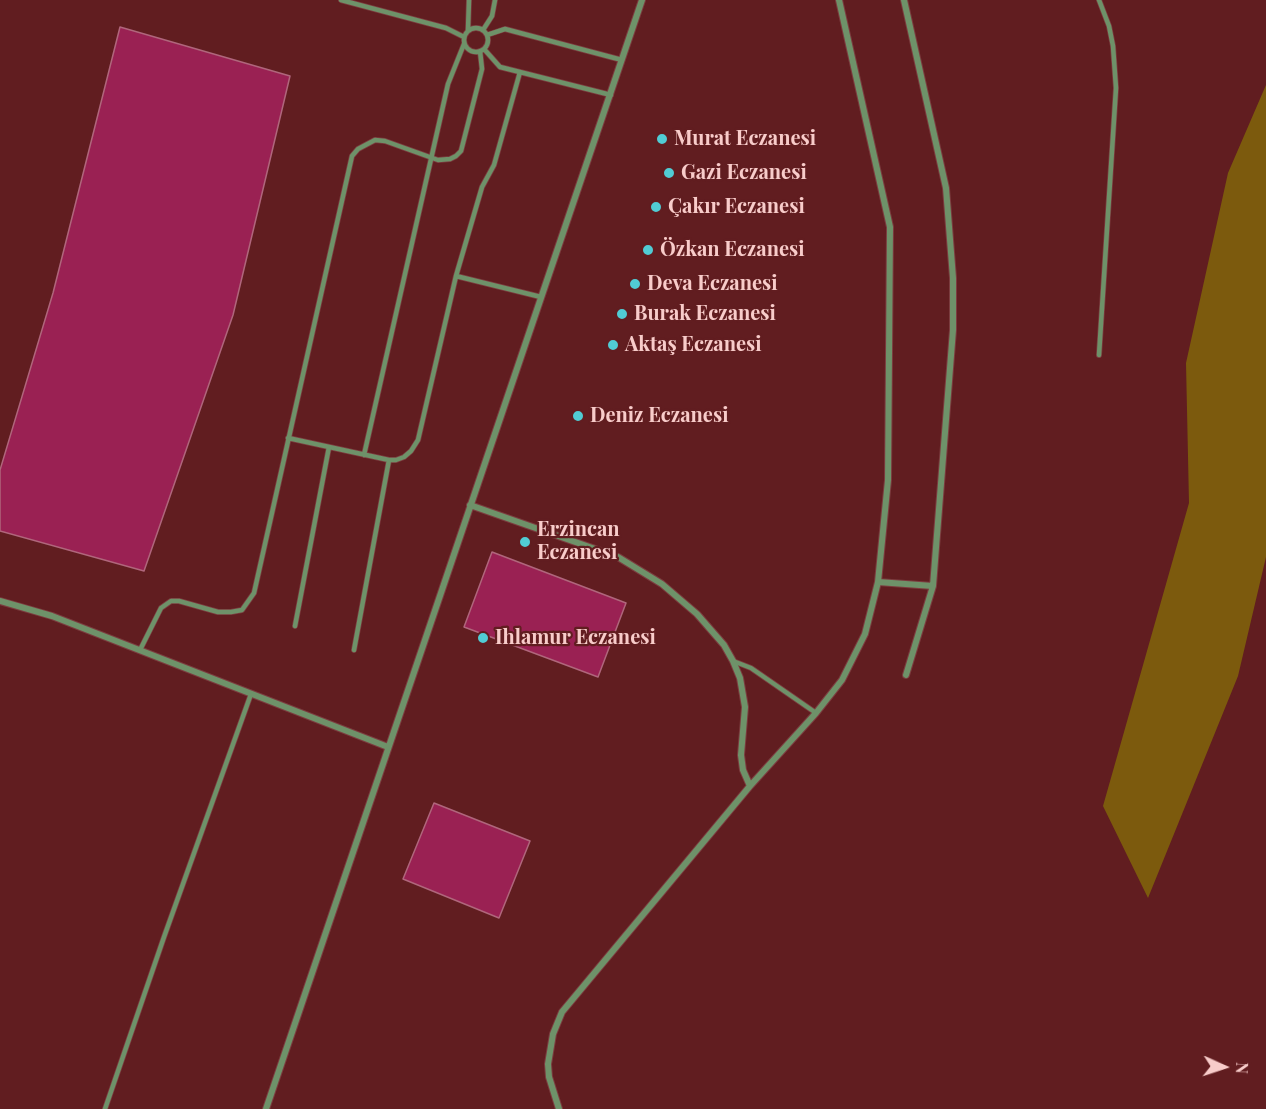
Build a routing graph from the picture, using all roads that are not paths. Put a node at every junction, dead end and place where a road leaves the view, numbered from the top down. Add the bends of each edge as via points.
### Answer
1 (340, 0) edge
2 (469, 0) edge
3 (495, 0) edge
4 (642, 0) edge
5 (839, 0) edge
6 (904, 0) edge
7 (1099, 0) edge
8 (468, 30) junction
9 (483, 30) junction
10 (487, 35) junction
11 (464, 37) junction
12 (464, 44) junction
13 (482, 50) junction
14 (622, 60) junction
15 (520, 72) junction
16 (611, 95) junction
17 (431, 157) junction
18 (456, 276) junction
19 (541, 297) junction
20 (1099, 355) dead end
21 (288, 438) junction
22 (329, 447) junction
23 (364, 455) junction
24 (389, 460) junction
25 (470, 505) junction
26 (878, 582) junction
27 (933, 586) junction
28 (0, 601) edge
29 (295, 626) dead end
30 (354, 650) dead end
31 (140, 651) junction
32 (733, 661) junction
33 (906, 675) dead end
34 (251, 694) junction
35 (816, 712) junction
36 (388, 747) junction
37 (750, 786) junction
38 (105, 1109) edge
39 (266, 1109) edge
40 (559, 1109) edge

1 - 11 lane via 446,28
2 - 8 lane
3 - 9 lane via 492,16
4 - 14 street
5 - 26 street via 890,227 888,480
6 - 27 street via 946,188 953,278 952,351
7 - 20 lane via 1113,46 1116,87
8 - 9 lane
8 - 11 lane
9 - 10 lane
10 - 13 lane via 488,42
10 - 14 lane via 505,30
11 - 12 lane
12 - 13 lane via 474,52
12 - 17 lane via 448,84
13 - 15 lane via 500,67
13 - 17 lane via 482,69 461,151 450,159
14 - 16 street
15 - 16 lane
15 - 18 lane via 494,165 482,187
16 - 19 street
17 - 21 lane via 375,140 365,143 352,156
17 - 23 lane
18 - 19 lane
18 - 24 lane via 418,440 405,457
19 - 25 street
21 - 22 lane
21 - 31 lane via 254,593 248,604 242,610 218,612 171,601 161,608
22 - 23 lane
22 - 29 lane
23 - 24 lane
24 - 30 lane
25 - 32 street via 641,569 697,614
25 - 36 street
26 - 27 street
26 - 35 street via 865,634 842,680
27 - 33 street
28 - 31 street via 52,616
31 - 34 street
32 - 35 lane via 751,668
32 - 37 street via 745,707 741,755
34 - 36 street
34 - 38 lane
35 - 37 street
36 - 39 street
37 - 40 street via 562,1012 548,1064

